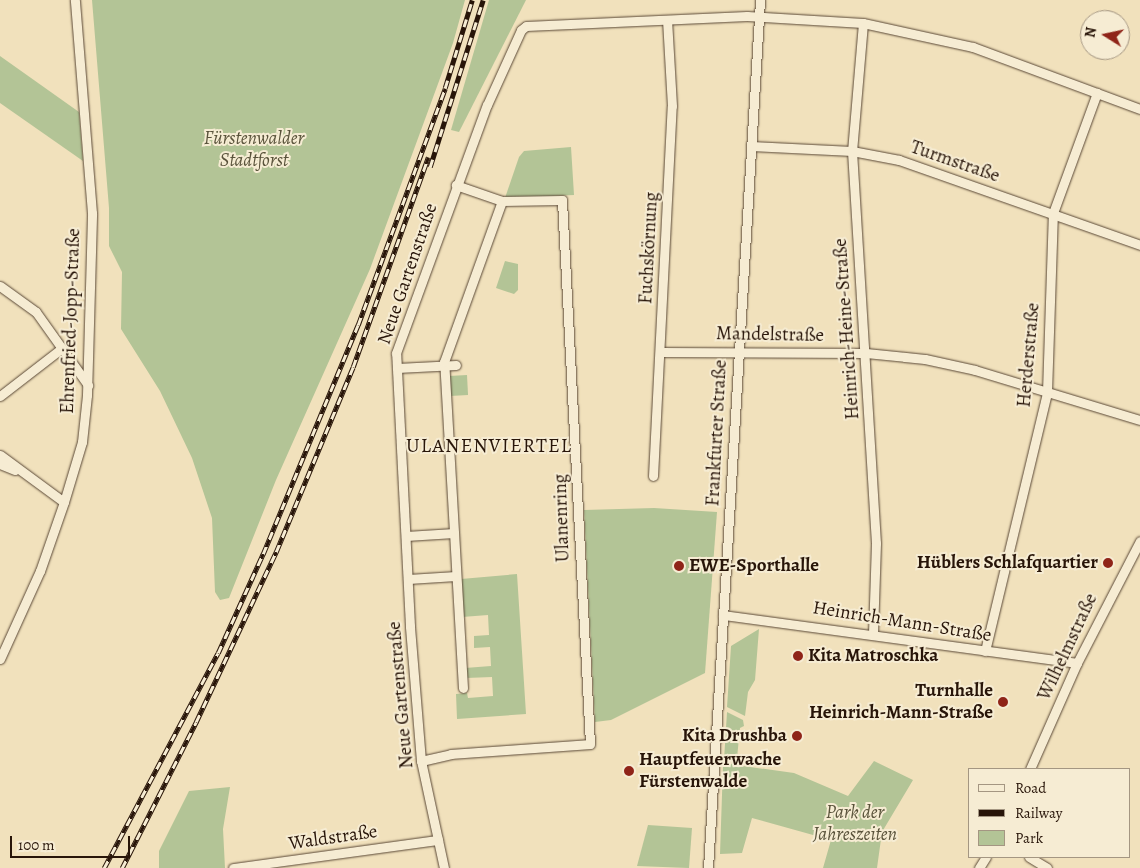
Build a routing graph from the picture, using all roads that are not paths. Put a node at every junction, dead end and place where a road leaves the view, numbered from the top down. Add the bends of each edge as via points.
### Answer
1 (75, 0) edge
2 (760, 0) edge
3 (758, 16) junction
4 (667, 20) junction
5 (863, 23) junction
6 (1097, 93) junction
7 (1140, 109) edge
8 (751, 146) junction
9 (852, 151) junction
10 (456, 185) junction
11 (502, 201) junction
12 (1054, 213) junction
13 (1140, 245) edge
14 (0, 286) edge
15 (62, 348) junction
16 (660, 352) junction
17 (738, 352) junction
18 (866, 353) junction
19 (444, 365) junction
20 (456, 365) dead end
21 (396, 368) junction
22 (88, 385) junction
23 (1047, 392) junction
24 (0, 396) edge
25 (1140, 420) edge
26 (0, 456) edge
27 (0, 464) edge
28 (16, 470) junction
29 (653, 476) dead end
30 (64, 502) junction
31 (454, 533) junction
32 (406, 536) junction
33 (1140, 541) edge
34 (456, 576) junction
35 (408, 578) junction
36 (723, 615) junction
37 (873, 634) junction
38 (985, 651) junction
39 (0, 659) edge
40 (1077, 663) junction
41 (463, 688) dead end
42 (422, 761) junction
43 (1030, 768) edge
44 (438, 840) junction
45 (1031, 858) edge
46 (251, 867) edge
47 (233, 868) edge
48 (444, 868) edge
49 (708, 868) edge
50 (1047, 868) edge

1 - 22 street, Ehrenfried-Jopp-Straße via 92,213
2 - 3 street, Frankfurter Straße
3 - 4 street, Neue Gartenstraße
3 - 5 street, Neue Gartenstraße
3 - 8 street, Frankfurter Straße
4 - 10 street, Neue Gartenstraße via 524,28 487,105
4 - 16 street, Fuchskörnung via 672,106
5 - 6 street, Neue Gartenstraße via 973,47
5 - 9 street, Heinrich-Heine-Straße
6 - 7 street, Neue Gartenstraße
6 - 12 street, Herderstraße
8 - 9 street, Turmstraße
8 - 17 street, Frankfurter Straße
9 - 12 street, Turmstraße via 899,160
9 - 18 street, Heinrich-Heine-Straße
10 - 11 street, Ulanenring
10 - 21 street, Neue Gartenstraße via 396,353
11 - 19 street
11 - 42 street, Ulanenring via 562,200 590,744 451,754
12 - 13 street, Turmstraße
12 - 23 street, Herderstraße
14 - 15 street via 36,312
15 - 22 street
15 - 24 street
16 - 17 street, Mandelstraße
16 - 29 street, Fuchskörnung
17 - 18 street, Mandelstraße
17 - 36 street, Frankfurter Straße
18 - 23 street, Mandelstraße via 925,359
18 - 37 street, Heinrich-Heine-Straße via 876,543
19 - 20 street
19 - 21 street
19 - 31 street
21 - 32 street, Neue Gartenstraße
22 - 30 street, Ehrenfried-Jopp-Straße via 82,442
23 - 25 street, Mandelstraße
23 - 38 street, Herderstraße
26 - 28 street
27 - 28 street
28 - 30 street
30 - 39 street, Ehrenfried-Jopp-Straße via 40,571
31 - 32 street
31 - 34 street
32 - 35 street, Neue Gartenstraße
33 - 40 street, Wilhelmstraße
34 - 35 street
34 - 41 street
35 - 42 street, Neue Gartenstraße
36 - 37 street, Heinrich-Mann-Straße
36 - 49 street, Frankfurter Straße
37 - 38 street, Heinrich-Mann-Straße
38 - 40 street, Heinrich-Mann-Straße
40 - 43 street, Wilhelmstraße
42 - 44 street, Neue Gartenstraße
44 - 46 street, Waldstraße
44 - 48 street, Neue Gartenstraße
45 - 50 street
46 - 47 street, Waldstraße

